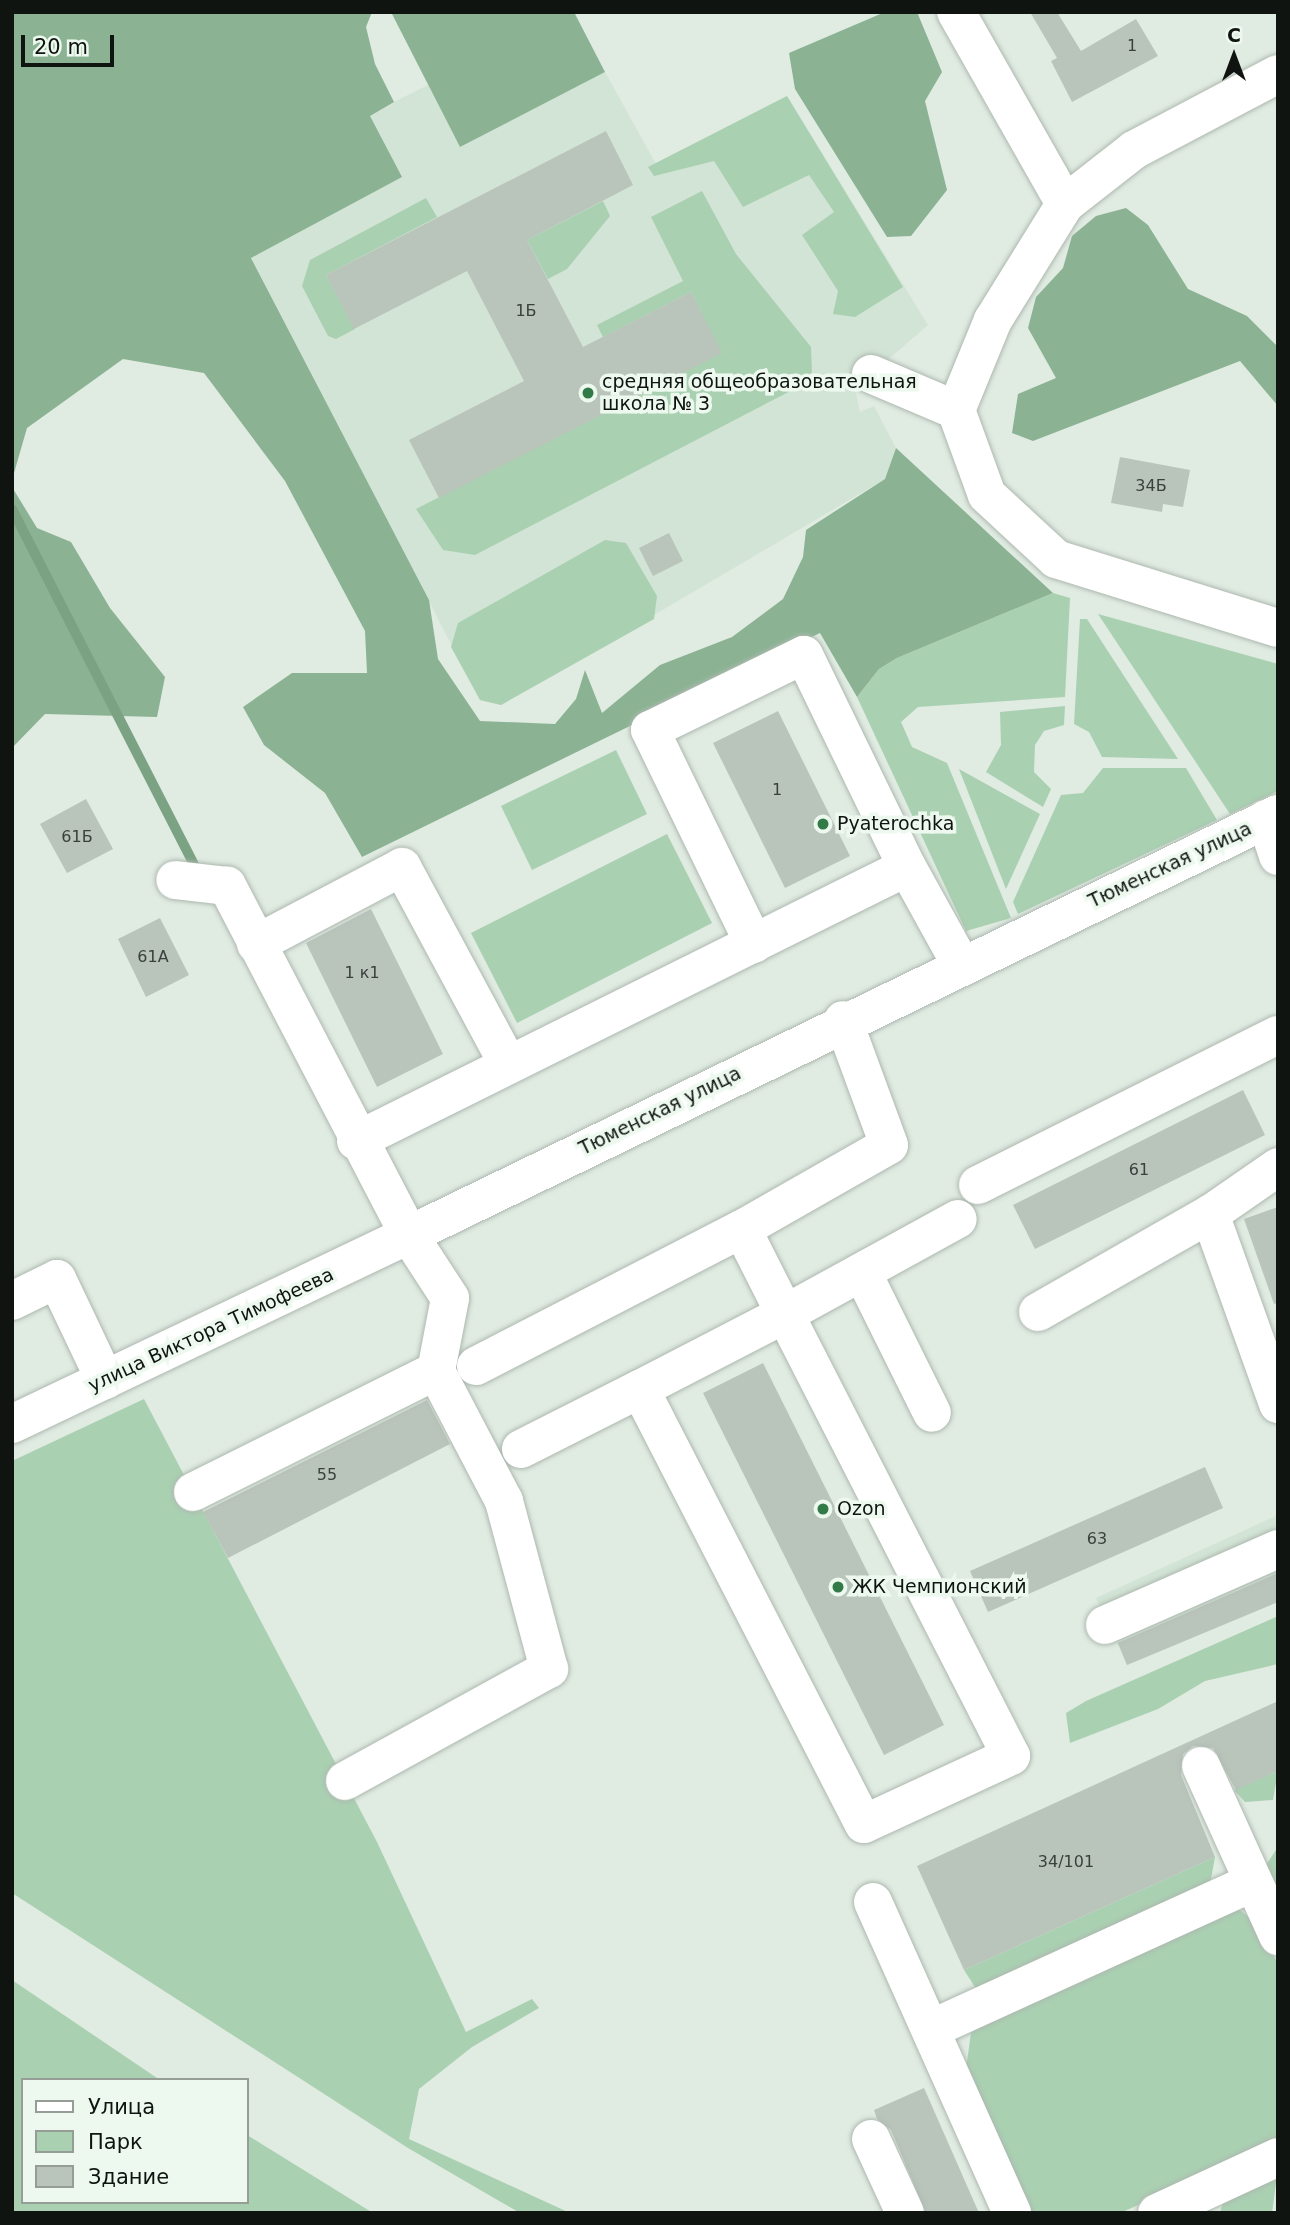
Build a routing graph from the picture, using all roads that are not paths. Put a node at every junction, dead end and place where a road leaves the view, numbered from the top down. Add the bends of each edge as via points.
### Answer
1 (956, 12) edge
2 (1278, 74) edge
3 (1065, 204) junction
4 (871, 374) dead end
5 (956, 410) junction
6 (1278, 628) edge
7 (1272, 817) edge
8 (1278, 856) edge
9 (907, 867) junction
10 (174, 880) dead end
11 (256, 944) junction
12 (754, 944) junction
13 (960, 963) junction
14 (843, 1020) junction
15 (1278, 1035) edge
16 (508, 1064) junction
17 (356, 1141) junction
18 (1278, 1167) edge
19 (978, 1185) dead end
20 (1210, 1214) junction
21 (958, 1219) dead end
22 (742, 1229) junction
23 (409, 1235) junction
24 (862, 1272) junction
25 (12, 1301) edge
26 (1038, 1312) dead end
27 (785, 1314) junction
28 (476, 1366) dead end
29 (436, 1371) junction
30 (105, 1380) junction
31 (640, 1389) junction
32 (1278, 1404) edge
33 (932, 1413) dead end
34 (12, 1424) edge
35 (521, 1449) dead end
36 (193, 1492) dead end
37 (1278, 1549) edge
38 (1105, 1625) dead end
39 (1201, 1766) dead end
40 (345, 1781) dead end
41 (1251, 1884) junction
42 (873, 1902) dead end
43 (1278, 1936) edge
44 (931, 2029) junction
45 (872, 2139) dead end
46 (1278, 2157) edge
47 (905, 2213) edge
48 (1012, 2213) edge
49 (1157, 2213) edge

1 - 3 street
2 - 3 street via 1134,150
3 - 5 street via 993,320
4 - 5 street
5 - 6 street via 987,495 1056,559
7 - 8 street
7 - 13 street, Тюменская улица
9 - 12 street
9 - 12 street via 804,655 650,730
9 - 13 street
10 - 11 street via 227,886
11 - 16 street via 402,867
11 - 17 street
12 - 16 street
13 - 14 street, Тюменская улица
14 - 22 street via 888,1145
14 - 23 street, Тюменская улица
15 - 19 street
16 - 17 street
17 - 23 street
18 - 20 street
20 - 26 street
20 - 32 street
21 - 24 street
22 - 27 street
22 - 28 street
23 - 29 street via 450,1298
23 - 30 street, улица Виктора Тимофеева
24 - 27 street
24 - 33 street
25 - 30 street via 57,1279
27 - 31 street
27 - 31 street via 1011,1756 864,1824
29 - 36 street
29 - 40 street via 504,1501 529,1608 549,1669
30 - 34 street, улица Виктора Тимофеева
31 - 35 street
37 - 38 street
39 - 41 street via 1242,1846
41 - 43 street
41 - 44 street
42 - 44 street
44 - 48 street
45 - 47 street
46 - 49 street

